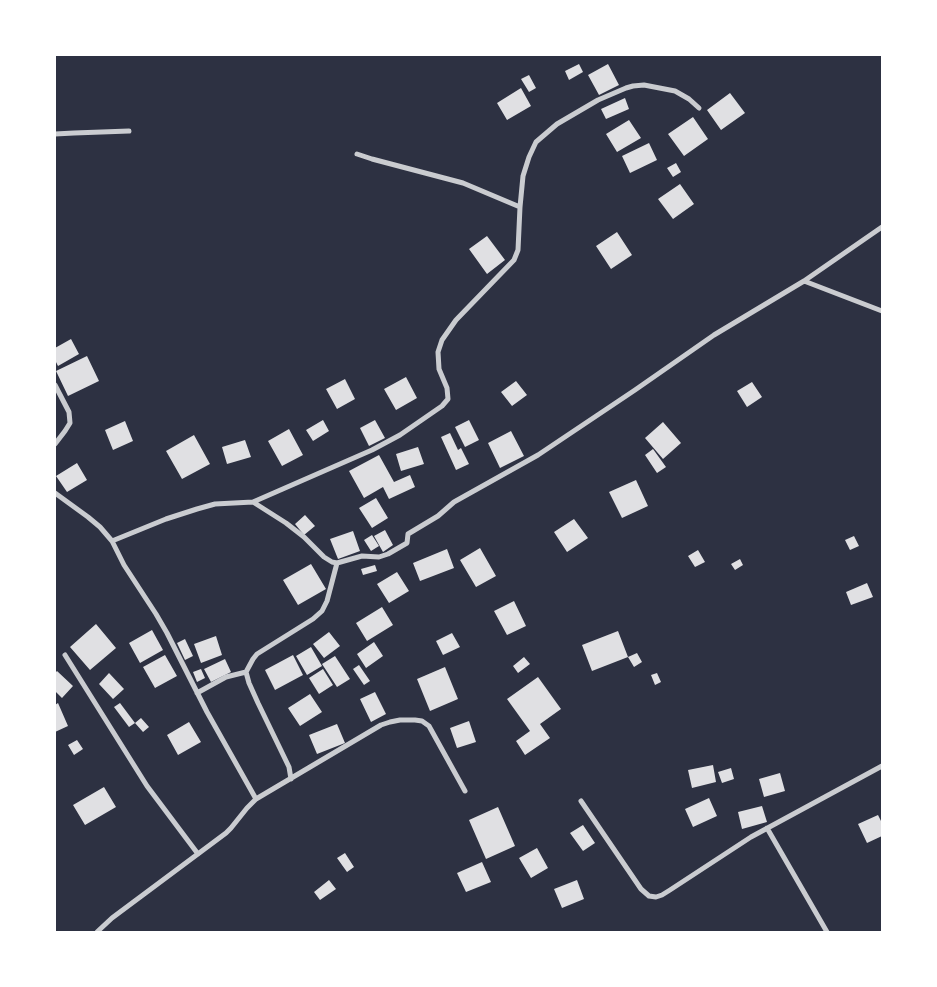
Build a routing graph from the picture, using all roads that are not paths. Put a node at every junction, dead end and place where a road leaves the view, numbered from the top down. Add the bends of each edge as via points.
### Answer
1 (699, 108) dead end
2 (130, 131) dead end
3 (55, 134) edge
4 (357, 154) dead end
5 (520, 207) junction
6 (882, 227) edge
7 (804, 280) junction
8 (882, 312) edge
9 (55, 385) edge
10 (55, 444) edge
11 (55, 492) edge
12 (253, 502) junction
13 (112, 541) junction
14 (337, 563) junction
15 (65, 655) dead end
16 (246, 672) junction
17 (197, 693) junction
18 (882, 766) edge
19 (291, 779) junction
20 (465, 792) dead end
21 (256, 799) junction
22 (581, 801) dead end
23 (767, 828) junction
24 (198, 854) junction
25 (97, 932) edge
26 (827, 932) edge

1 - 5 street via 675,91 644,85 626,88 598,100 557,124 536,142 523,176
2 - 3 street
4 - 5 street via 463,183
5 - 12 street via 518,250 514,260 456,320 442,340 438,352 439,369 448,399 442,406 372,450
6 - 7 street
7 - 8 street
7 - 14 street via 714,335 538,455 454,502 408,534 407,543 379,557 362,556
9 - 10 street via 69,412 70,423
11 - 13 street via 100,527
12 - 13 street via 215,504
12 - 14 street via 286,523 324,557
13 - 17 street via 156,614
14 - 16 street via 322,611 257,654
15 - 24 street via 147,786
16 - 17 street via 226,677
16 - 19 street via 289,767
17 - 21 street
18 - 23 street
19 - 20 street via 381,725 415,720 429,726
19 - 21 street
21 - 24 street via 231,828
22 - 23 street via 649,896 662,895
23 - 26 street
24 - 25 street

